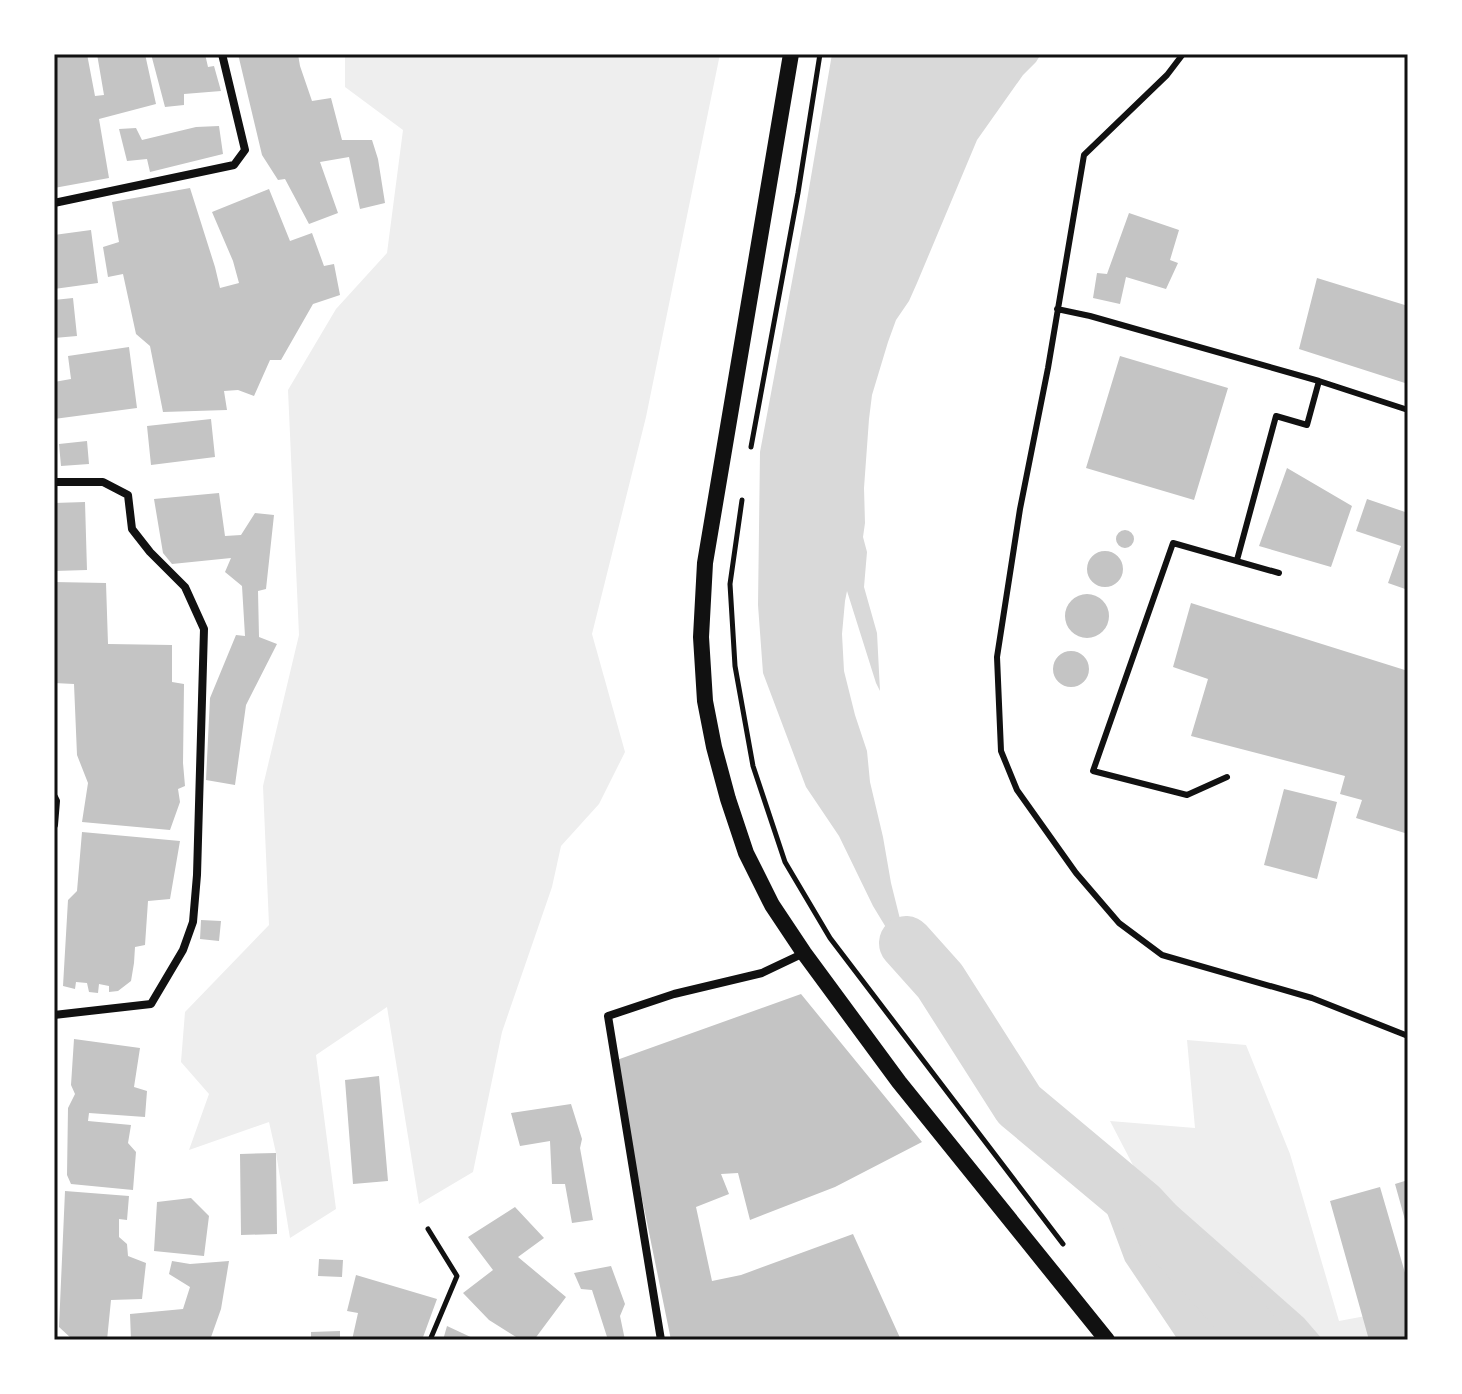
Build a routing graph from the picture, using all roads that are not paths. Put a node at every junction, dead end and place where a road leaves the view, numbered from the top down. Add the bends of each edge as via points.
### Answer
1 (222, 54) edge
2 (791, 54) edge
3 (1183, 54) edge
4 (54, 203) edge
5 (1057, 309) junction
6 (1319, 381) junction
7 (1408, 410) edge
8 (54, 482) edge
9 (1237, 560) junction
10 (1279, 573) dead end
11 (1227, 777) dead end
12 (54, 797) edge
13 (54, 825) edge
14 (804, 953) junction
15 (54, 1015) edge
16 (1408, 1036) edge
17 (661, 1340) edge
18 (1107, 1340) edge

1 - 4 street via 245,150 234,165
2 - 14 main road via 705,563 701,637 705,701 728,799 746,853
3 - 5 lane via 1084,155
5 - 6 lane
5 - 16 lane via 997,657 1001,751 1017,790 1119,923 1162,955 1312,998
6 - 7 lane
6 - 9 lane via 1307,425 1276,416
8 - 15 street via 103,482 128,495 132,529 185,587 204,629 197,875 193,922 183,950 151,1004
9 - 10 lane
9 - 11 lane via 1173,543 1093,771 1187,795
12 - 13 street
14 - 17 street via 762,973 608,1016
14 - 18 main road via 899,1082

